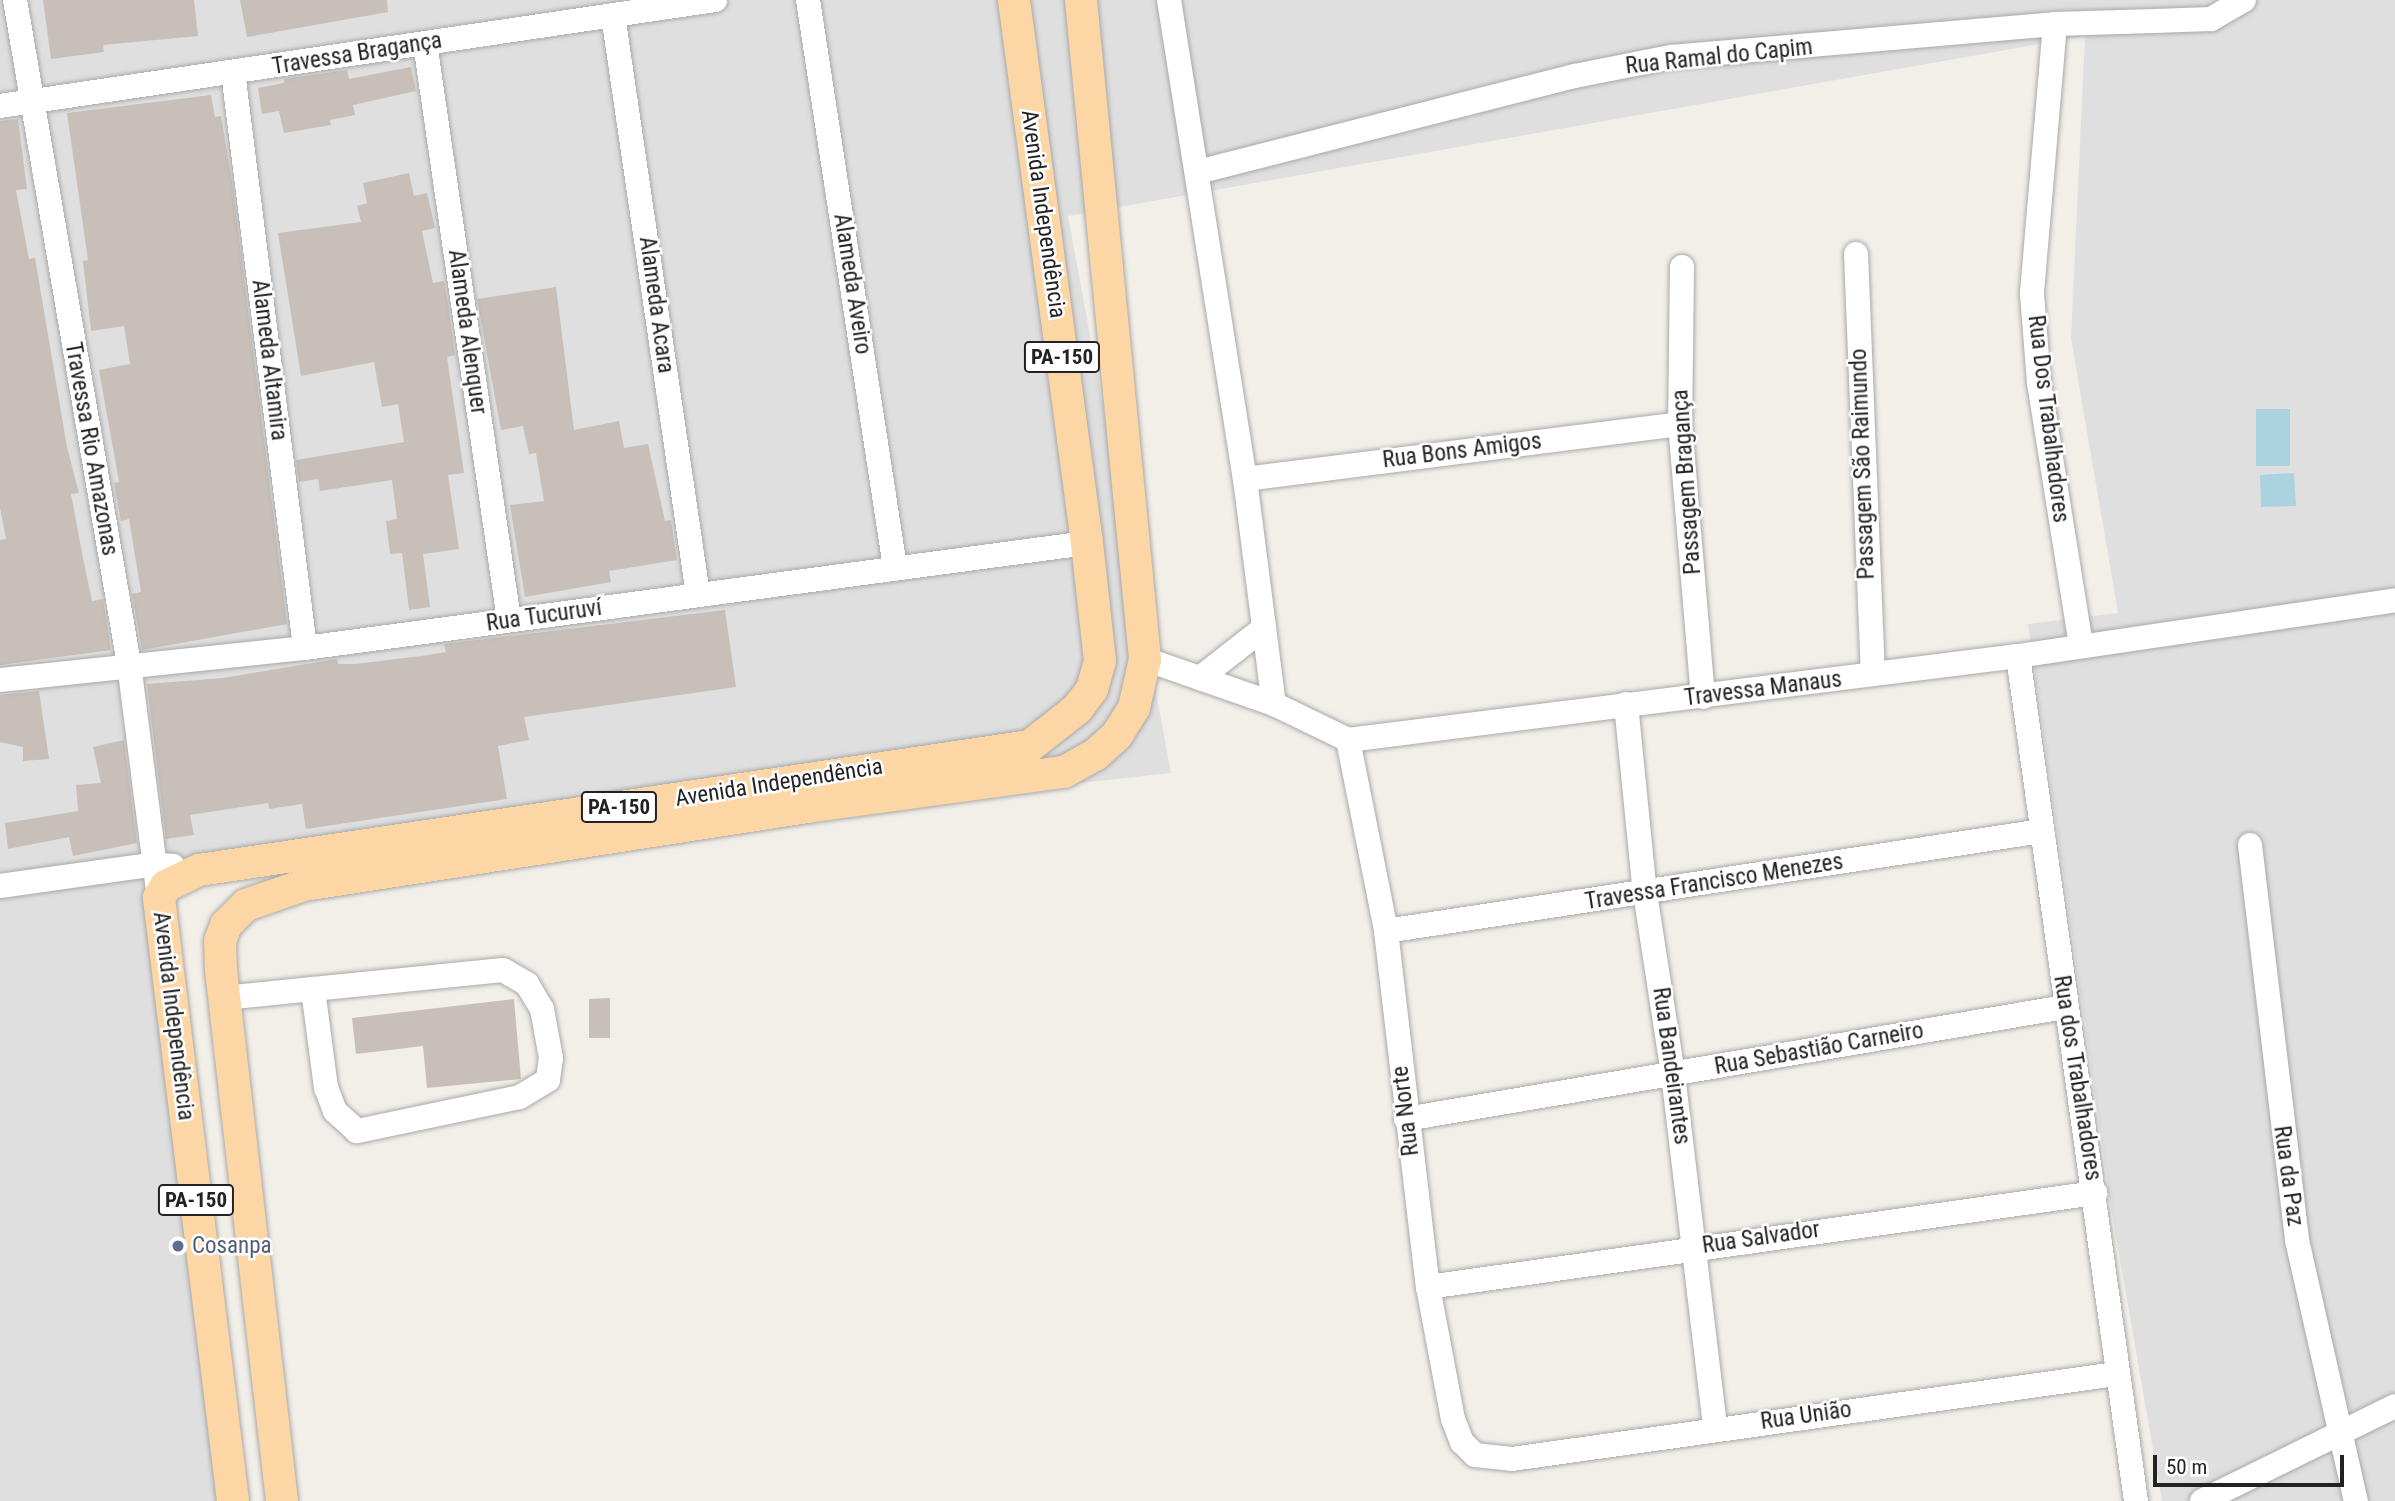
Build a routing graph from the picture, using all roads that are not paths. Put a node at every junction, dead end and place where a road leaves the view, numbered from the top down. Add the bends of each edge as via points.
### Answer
1 (15, 0) edge
2 (715, 0) edge
3 (808, 0) edge
4 (1014, 0) edge
5 (1081, 0) edge
6 (1169, 0) edge
7 (2244, 0) edge
8 (613, 15) junction
9 (2055, 24) junction
10 (425, 43) junction
11 (233, 72) junction
12 (30, 103) junction
13 (0, 106) edge
14 (1198, 172) junction
15 (1856, 254) dead end
16 (1682, 267) dead end
17 (1680, 424) junction
18 (1245, 479) junction
19 (1087, 543) junction
20 (895, 567) junction
21 (698, 594) junction
22 (2395, 600) edge
23 (509, 620) junction
24 (1264, 628) junction
25 (2081, 646) junction
26 (305, 648) junction
27 (2018, 656) junction
28 (1145, 659) junction
29 (129, 664) junction
30 (1873, 674) junction
31 (1199, 678) junction
32 (0, 680) edge
33 (1703, 697) junction
34 (1274, 704) junction
35 (1626, 704) junction
36 (1348, 740) junction
37 (2042, 831) junction
38 (2250, 845) dead end
39 (158, 864) junction
40 (200, 870) junction
41 (0, 886) edge
42 (1645, 893) junction
43 (159, 898) junction
44 (1386, 931) junction
45 (313, 989) junction
46 (224, 998) junction
47 (2065, 1007) junction
48 (1673, 1074) junction
49 (1406, 1119) junction
50 (2095, 1193) junction
51 (1695, 1247) junction
52 (1428, 1287) junction
53 (2116, 1374) junction
54 (2395, 1406) edge
55 (1715, 1428) junction
56 (2339, 1434) junction
57 (1496, 1460) joint
58 (233, 1501) edge
59 (282, 1501) edge
60 (2136, 1501) edge
61 (2202, 1501) edge
62 (2356, 1501) edge

1 - 12 street, Travessa Rio Amazonas
2 - 8 street, Travessa Bragança
3 - 20 street, Alameda Aveiro
4 - 19 main road, Avenida Independência / PA-150
5 - 28 main road, Avenida Independência / PA-150
6 - 14 street
7 - 9 street, Rua Ramal do Capim via 2211,19
8 - 10 street, Travessa Bragança
8 - 21 street, Alameda Acara
9 - 14 street, Rua Ramal do Capim via 1671,57 1575,76
9 - 25 street, Rua Dos Trabalhadores via 2032,293 2039,383
10 - 11 street, Travessa Bragança
10 - 23 street, Alameda Alenquer
11 - 12 street, Travessa Bragança
11 - 26 street, Alameda Altamira
12 - 13 street, Travessa Bragança
12 - 29 street, Travessa Rio Amazonas
14 - 18 street
15 - 30 street, Passagem São Raimundo
16 - 17 street, Passagem Bragança
17 - 18 street, Rua Bons Amigos
17 - 33 street, Passagem Bragança
18 - 24 street
19 - 20 street, Rua Tucuruví
19 - 40 main road, Avenida Independência / PA-150 via 1100,661 1091,689 1077,709 1030,746
20 - 21 street, Rua Tucuruví
21 - 23 street, Rua Tucuruví
22 - 25 street, Travessa Manaus
23 - 26 street, Rua Tucuruví
24 - 31 street
24 - 34 street
25 - 27 street, Travessa Manaus
26 - 29 street, Rua Tucuruví
27 - 30 street, Travessa Manaus
27 - 37 street, Rua dos Trabalhadores
28 - 31 street
28 - 46 main road, Avenida Independência / PA-150 via 1134,708 1117,735 1095,755 1064,772 304,885 246,905 226,925 220,941
29 - 32 street, Rua Tucuruví
29 - 39 street, Travessa Rio Amazonas
30 - 33 street, Travessa Manaus
31 - 34 street
33 - 35 street, Travessa Manaus
34 - 36 street
35 - 36 street, Travessa Manaus
35 - 42 street, Rua Bandeirantes
36 - 44 street, Rua Norte
37 - 42 street, Travessa Francisco Menezes
37 - 47 street, Rua dos Trabalhadores
38 - 56 street, Rua da Paz via 2297,1240
39 - 40 street
39 - 41 street
39 - 43 street, Travessa Rio Amazonas
40 - 43 main road, Avenida Independência / PA-150 via 166,886
42 - 44 street, Travessa Francisco Menezes
42 - 48 street, Rua Bandeirantes
43 - 58 main road, Avenida Independência / PA-150
44 - 49 street, Rua Norte
45 - 45 street via 503,970 527,984 542,1009 551,1058 548,1080 520,1097 357,1131 335,1111 326,1088
45 - 46 street
46 - 59 main road, Avenida Independência / PA-150
47 - 48 street, Rua Sebastião Carneiro
47 - 50 street, Rua dos Trabalhadores
48 - 49 street, Rua Sebastião Carneiro
48 - 51 street, Rua Bandeirantes
49 - 52 street, Rua Norte
50 - 51 street, Rua Salvador
50 - 53 street, Rua dos Trabalhadores
51 - 52 street, Rua Salvador
51 - 55 street, Rua Bandeirantes
52 - 57 street, Rua Norte via 1453,1419 1462,1442 1475,1455
53 - 55 street, Rua União
53 - 60 street, Rua dos Trabalhadores
54 - 56 street
55 - 57 street, Rua União
56 - 61 street
56 - 62 street, Rua da Paz

